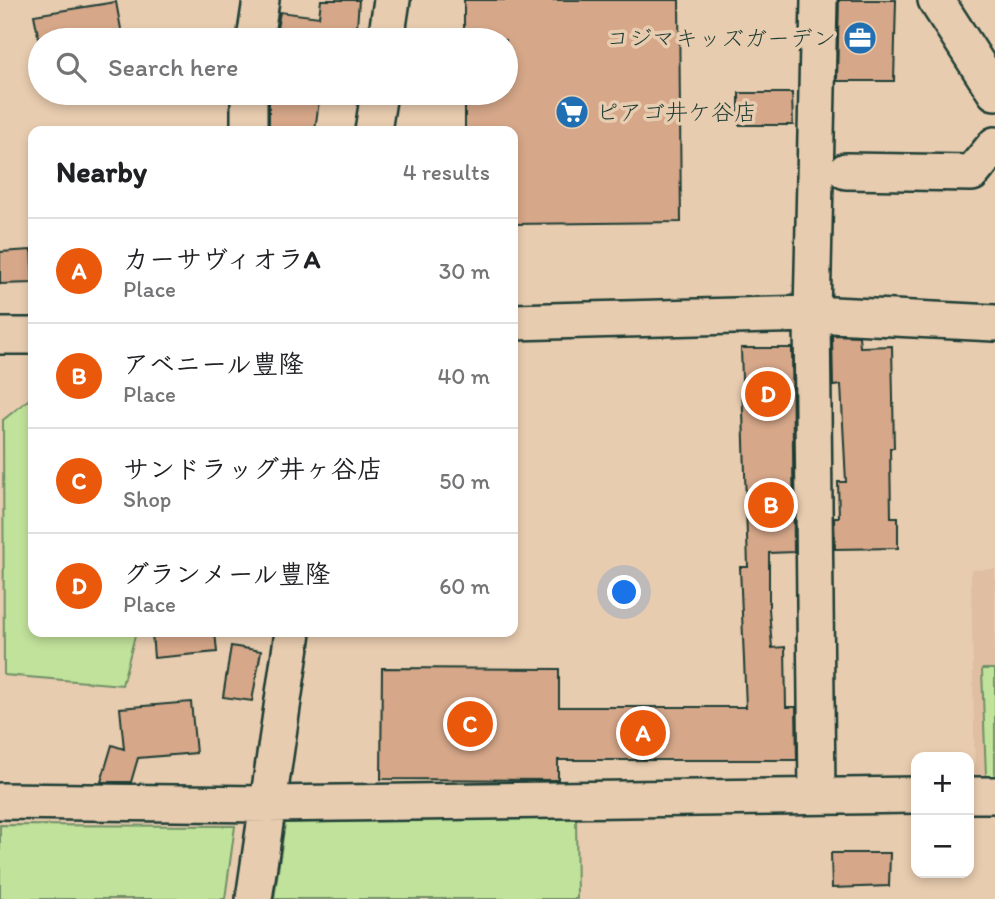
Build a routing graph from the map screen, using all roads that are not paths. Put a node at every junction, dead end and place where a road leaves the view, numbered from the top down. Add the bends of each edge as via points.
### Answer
1 (261, 0) edge
2 (391, 0) edge
3 (820, 0) edge
4 (936, 0) edge
5 (257, 28) edge
6 (388, 28) edge
7 (995, 92) edge
8 (248, 105) edge
9 (377, 105) edge
10 (249, 126) edge
11 (374, 126) edge
12 (995, 145) edge
13 (846, 171) dead end
14 (812, 314) junction
15 (518, 322) edge
16 (995, 323) edge
17 (0, 336) edge
18 (28, 336) edge
19 (292, 637) edge
20 (817, 795) junction
21 (911, 795) edge
22 (974, 795) edge
23 (995, 795) edge
24 (0, 801) edge
25 (268, 804) junction
26 (254, 899) edge

1 - 5 street
2 - 6 street
3 - 14 street
4 - 7 street
8 - 10 street
9 - 11 street
12 - 13 street via 972,173
14 - 15 street
14 - 16 street
14 - 20 street
17 - 18 street
19 - 25 street
20 - 21 street
20 - 25 street
22 - 23 street
24 - 25 street
25 - 26 street

